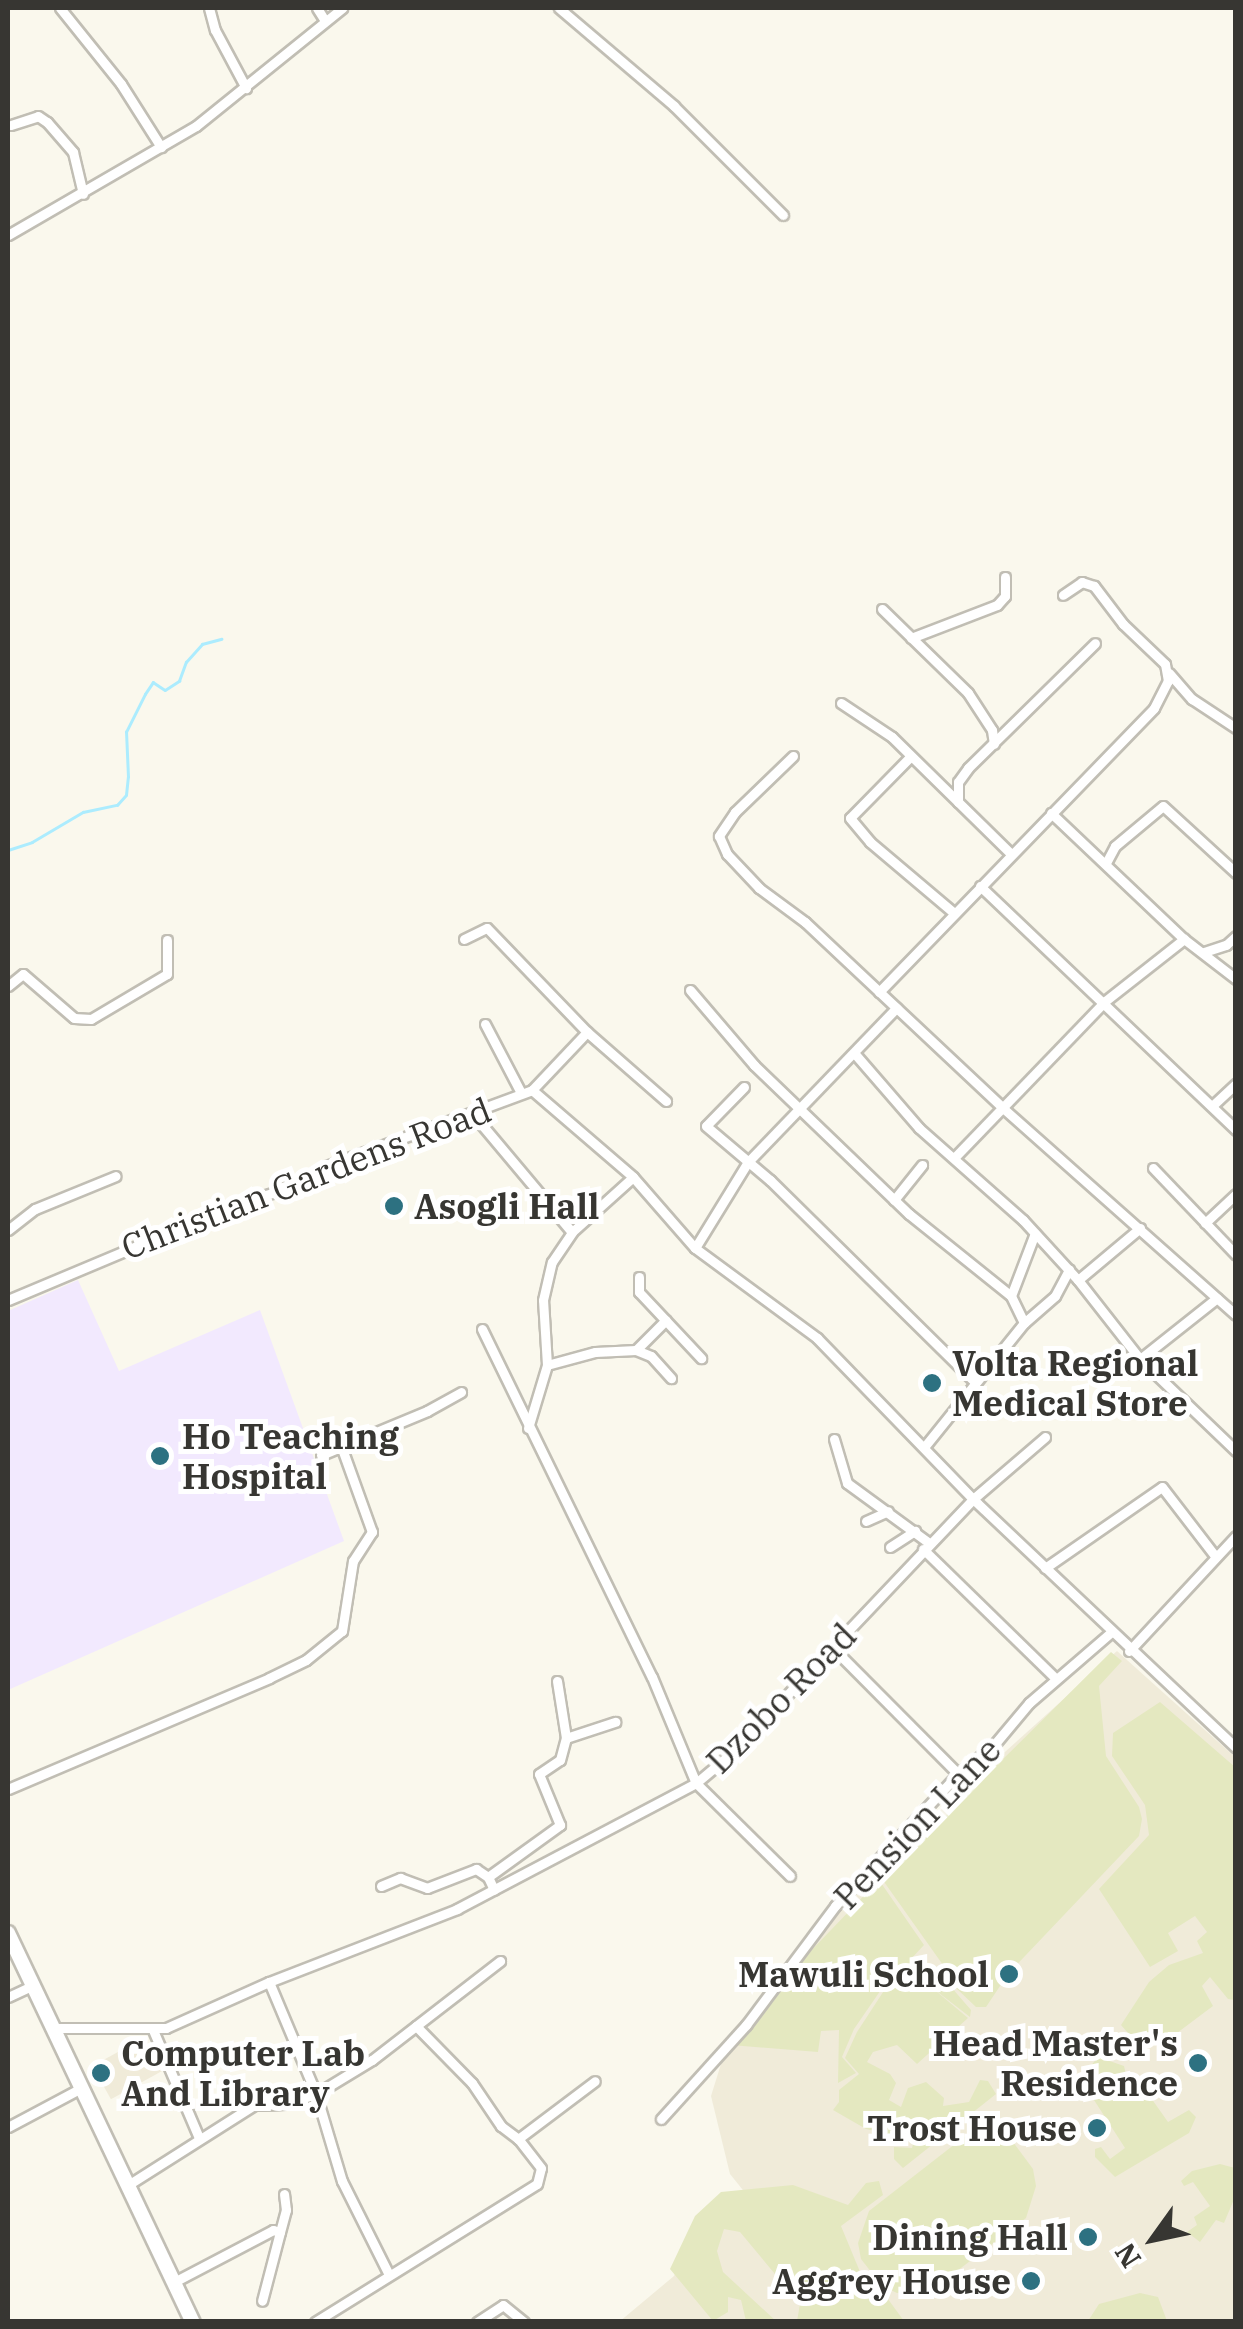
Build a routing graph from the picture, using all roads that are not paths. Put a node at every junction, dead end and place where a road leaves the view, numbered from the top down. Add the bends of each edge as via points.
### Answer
1 (60, 8) edge
2 (209, 8) edge
3 (316, 8) edge
4 (342, 8) edge
5 (560, 8) edge
6 (325, 21) junction
7 (246, 88) junction
8 (12, 125) dead end
9 (162, 147) junction
10 (84, 194) junction
11 (783, 214) dead end
12 (8, 235) edge
13 (1005, 577) dead end
14 (1063, 595) dead end
15 (882, 609) dead end
16 (911, 638) junction
17 (1095, 643) dead end
18 (1169, 673) junction
19 (841, 704) dead end
20 (1236, 728) edge
21 (994, 744) junction
22 (792, 756) dead end
23 (908, 758) junction
24 (958, 802) junction
25 (1051, 813) junction
26 (1012, 854) junction
27 (1106, 862) junction
28 (1236, 873) edge
29 (980, 886) junction
30 (954, 913) junction
31 (1236, 936) edge
32 (464, 939) dead end
33 (1184, 939) junction
34 (167, 940) dead end
35 (1204, 952) junction
36 (1236, 979) edge
37 (8, 986) edge
38 (690, 990) dead end
39 (879, 992) junction
40 (1104, 1002) junction
41 (896, 1008) junction
42 (485, 1024) dead end
43 (587, 1032) junction
44 (855, 1054) junction
45 (1236, 1084) edge
46 (744, 1087) dead end
47 (526, 1092) junction
48 (666, 1101) dead end
49 (1212, 1106) junction
50 (801, 1109) junction
51 (1004, 1109) junction
52 (472, 1113) junction
53 (1236, 1130) edge
54 (956, 1156) junction
55 (748, 1162) junction
56 (922, 1165) dead end
57 (1153, 1168) dead end
58 (116, 1176) dead end
59 (633, 1177) junction
60 (1236, 1194) edge
61 (894, 1200) junction
62 (1205, 1223) junction
63 (1140, 1228) junction
64 (8, 1230) edge
65 (572, 1232) junction
66 (1035, 1233) junction
67 (694, 1248) junction
68 (1236, 1255) edge
69 (1069, 1270) junction
70 (638, 1277) dead end
71 (1078, 1280) junction
72 (1011, 1296) junction
73 (1217, 1298) junction
74 (8, 1300) edge
75 (1236, 1315) edge
76 (666, 1320) junction
77 (1024, 1323) junction
78 (482, 1329) dead end
79 (636, 1350) junction
80 (702, 1358) dead end
81 (1140, 1359) junction
82 (546, 1365) junction
83 (671, 1378) dead end
84 (974, 1381) junction
85 (461, 1392) dead end
86 (528, 1428) junction
87 (1045, 1438) dead end
88 (834, 1439) dead end
89 (341, 1446) junction
90 (925, 1446) junction
91 (1236, 1451) edge
92 (321, 1454) dead end
93 (973, 1499) junction
94 (888, 1512) junction
95 (866, 1522) dead end
96 (915, 1530) junction
97 (1236, 1536) edge
98 (926, 1546) junction
99 (890, 1547) dead end
100 (1216, 1556) junction
101 (1045, 1568) junction
102 (1110, 1633) junction
103 (832, 1648) junction
104 (1130, 1651) junction
105 (1055, 1678) junction
106 (557, 1681) dead end
107 (615, 1722) dead end
108 (1236, 1732) edge
109 (566, 1738) junction
110 (1231, 1745) edge
111 (958, 1774) junction
112 (696, 1784) junction
113 (8, 1789) edge
114 (790, 1876) dead end
115 (488, 1878) junction
116 (381, 1886) dead end
117 (494, 1890) junction
118 (8, 1933) edge
119 (500, 1960) dead end
120 (269, 1982) junction
121 (32, 1986) junction
122 (8, 1997) edge
123 (416, 2026) junction
124 (53, 2028) junction
125 (153, 2030) junction
126 (595, 2081) dead end
127 (81, 2088) junction
128 (316, 2094) junction
129 (661, 2120) dead end
130 (8, 2127) edge
131 (200, 2138) junction
132 (518, 2139) junction
133 (128, 2186) junction
134 (284, 2194) dead end
135 (280, 2232) junction
136 (388, 2273) junction
137 (174, 2282) junction
138 (262, 2301) dead end
139 (193, 2322) edge
140 (315, 2322) edge
141 (476, 2322) edge
142 (524, 2322) edge

1 - 9 street
2 - 7 street
3 - 6 street
4 - 6 street
5 - 11 street via 674,106
6 - 7 street
7 - 9 street
8 - 10 street via 38,116 47,122 73,152
9 - 10 street
10 - 12 street
13 - 16 street via 1005,596 997,604
14 - 18 street via 1089,582
15 - 16 street
16 - 21 street via 968,693
17 - 21 street
18 - 20 street via 1192,699
18 - 25 street via 1154,708
19 - 23 street via 892,737
21 - 24 street via 958,782
22 - 39 street via 719,836 759,888
23 - 24 street
23 - 30 street via 850,818
24 - 26 street
25 - 26 street
25 - 27 street
26 - 29 street
27 - 28 street via 1122,839 1163,806
27 - 33 street
29 - 30 street
29 - 40 street
30 - 39 street
31 - 35 street
32 - 43 street via 487,928
33 - 35 street
33 - 40 street
34 - 37 street via 168,974 91,1019 74,1018 23,974
35 - 36 street
38 - 50 street
39 - 41 street
40 - 49 street
40 - 51 street
41 - 44 street
41 - 51 street
42 - 47 street
43 - 47 street, Christian Gardens Road
43 - 48 street
44 - 50 street
44 - 54 street via 919,1128
45 - 49 street
46 - 55 street via 706,1126
47 - 52 street, Christian Gardens Road
47 - 59 street
49 - 53 street
50 - 55 street
50 - 61 street
51 - 54 street
51 - 63 street
52 - 65 street
52 - 74 street, Christian Gardens Road
54 - 66 street
55 - 67 street
55 - 84 street
56 - 61 street
57 - 62 street
58 - 64 street via 36,1208
59 - 65 street
59 - 67 street
60 - 62 street
61 - 72 street
62 - 68 street
63 - 71 street
63 - 73 street
65 - 82 street via 558,1249 542,1300
66 - 69 street
66 - 72 street
67 - 90 street via 817,1338
69 - 71 street
69 - 77 street via 1054,1296
70 - 76 street via 639,1292
71 - 81 street
72 - 77 street
73 - 75 street
73 - 81 street
76 - 79 street
76 - 80 street
77 - 84 street
78 - 86 street
79 - 82 street
79 - 83 street
81 - 91 street
82 - 86 street
84 - 90 street
85 - 89 street
86 - 112 street via 652,1678
87 - 93 street, Dzobo Road
88 - 94 street via 847,1483
89 - 92 street
89 - 113 street via 372,1532 353,1561 342,1631 306,1660 268,1678
90 - 93 street
93 - 98 street, Dzobo Road
93 - 101 street
94 - 95 street
94 - 96 street
96 - 98 street
96 - 99 street
97 - 100 street
98 - 103 street, Dzobo Road
98 - 105 street
100 - 101 street via 1162,1486
100 - 104 street
101 - 102 street
102 - 104 street
102 - 105 street, Pension Lane
103 - 111 street
103 - 112 street, Dzobo Road
104 - 110 street
105 - 111 street, Pension Lane
106 - 109 street
107 - 109 street
108 - 110 street
109 - 115 street via 560,1760 540,1774 560,1826
111 - 129 street, Pension Lane via 835,1906 746,2024
112 - 114 street
112 - 117 street, Dzobo Road
115 - 116 street via 476,1869 427,1888 400,1878
115 - 117 street
117 - 120 street, Dzobo Road
118 - 121 main road
119 - 123 street
120 - 125 street, Dzobo Road
120 - 128 street
121 - 122 street
121 - 124 main road
123 - 128 street
123 - 132 street
124 - 125 street, Dzobo Road
124 - 127 main road
125 - 131 street
126 - 132 street
127 - 130 street
127 - 133 main road
128 - 131 street via 254,2106
128 - 136 street via 342,2181
131 - 133 street
132 - 136 street via 541,2168 537,2184
133 - 137 main road
134 - 135 street
135 - 137 street
135 - 138 street
136 - 140 street
137 - 139 main road
141 - 142 street via 503,2305

